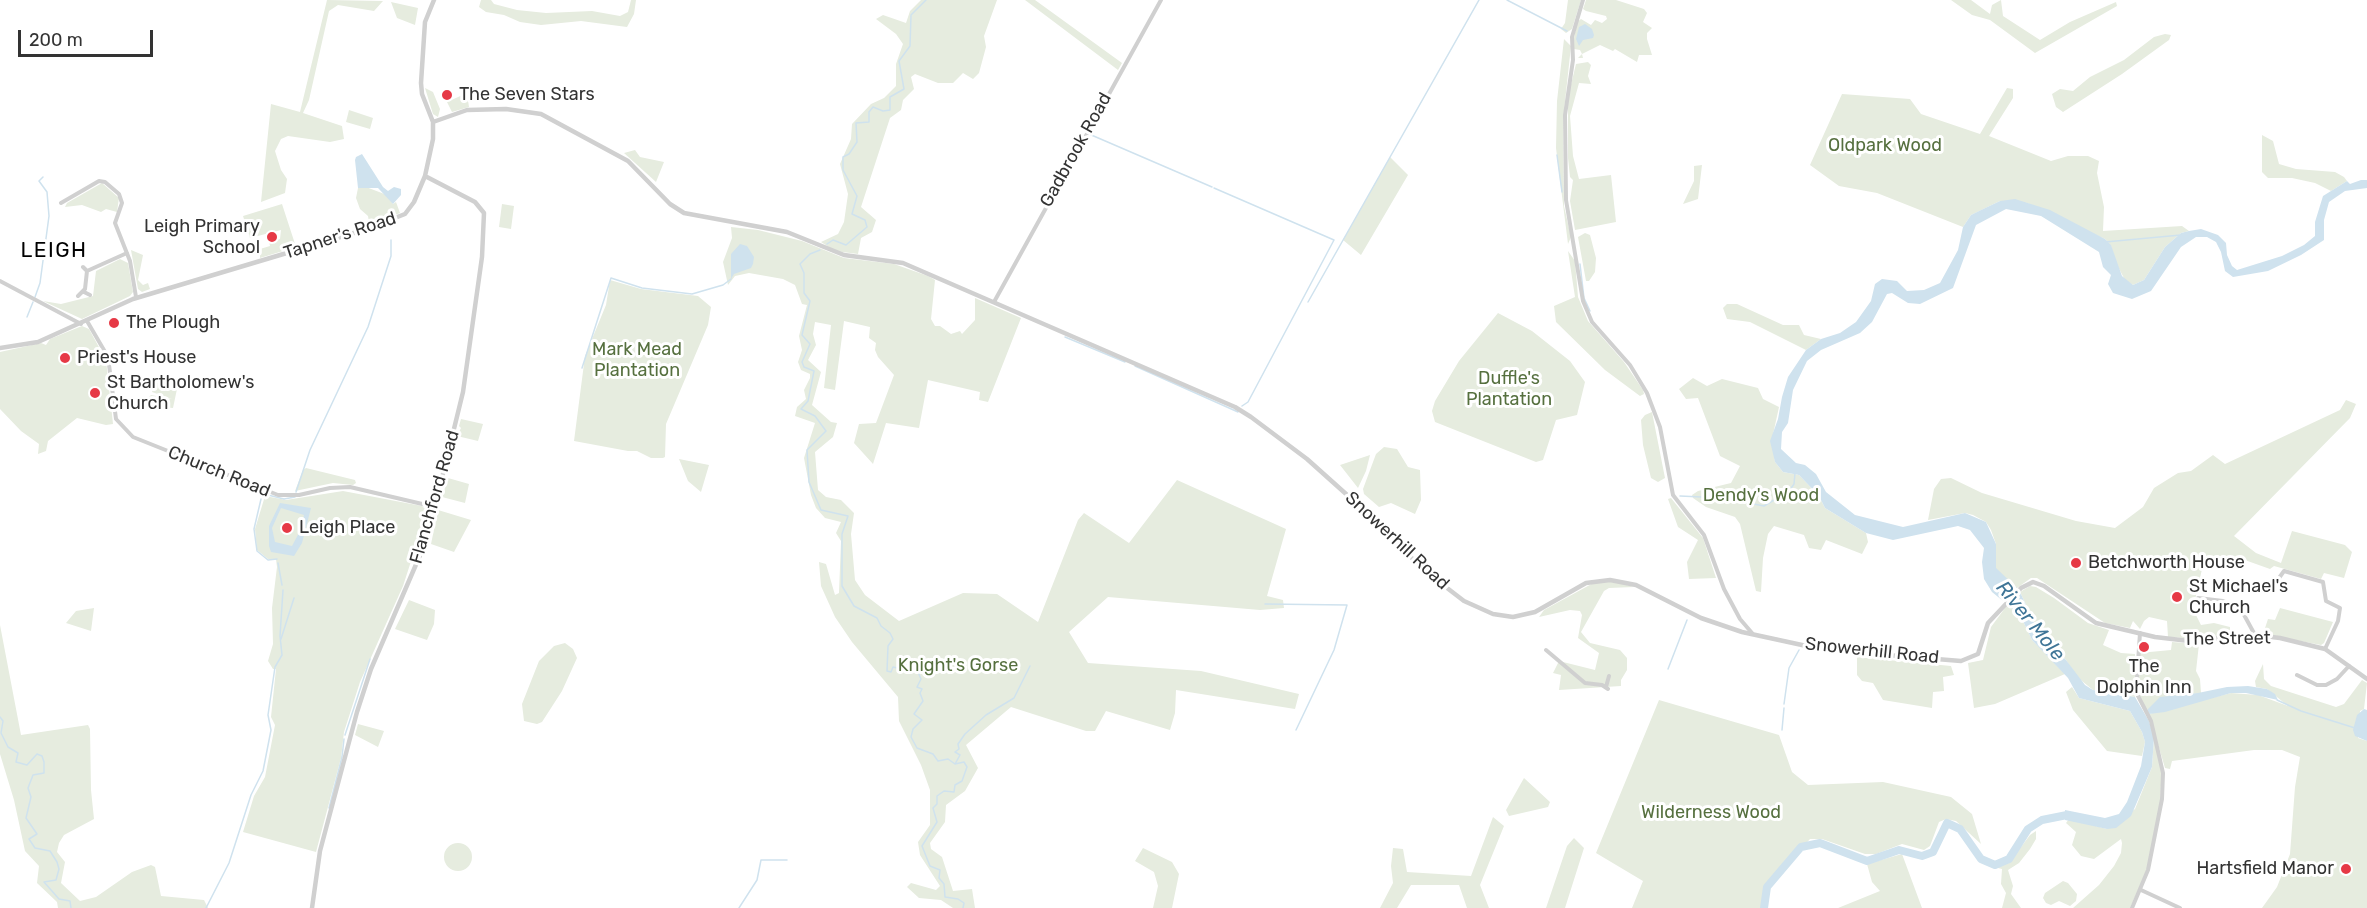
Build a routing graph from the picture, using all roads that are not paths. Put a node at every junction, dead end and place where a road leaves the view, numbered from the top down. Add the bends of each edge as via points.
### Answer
1 (434, 0) edge
2 (1161, 0) edge
3 (1583, 0) edge
4 (433, 122) junction
5 (425, 176) junction
6 (61, 203) dead end
7 (127, 253) junction
8 (83, 267) dead end
9 (87, 271) junction
10 (0, 281) edge
11 (84, 292) junction
12 (90, 295) dead end
13 (78, 296) dead end
14 (136, 297) junction
15 (994, 302) junction
16 (87, 321) junction
17 (81, 324) junction
18 (0, 348) edge
19 (435, 507) junction
20 (2279, 578) dead end
21 (2020, 588) joint
22 (2198, 598) dead end
23 (1740, 619) junction
24 (1734, 630) junction
25 (2140, 633) junction
26 (1753, 634) junction
27 (2255, 635) junction
28 (2325, 649) junction
29 (1546, 650) dead end
30 (2349, 666) junction
31 (2297, 675) dead end
32 (1609, 676) dead end
33 (2367, 680) edge
34 (2141, 890) junction
35 (312, 908) edge
36 (2132, 908) edge
37 (2180, 908) edge

1 - 4 street via 425,22 421,83
2 - 15 street, Gadbrook Road
3 - 23 street via 1572,37 1574,60 1565,115 1566,200 1583,301 1597,328 1630,365 1647,393 1660,427 1673,495 1704,535
4 - 5 street, Tapner's Road
4 - 15 street via 467,110 541,114 628,161 684,213 787,232 844,255 903,263
5 - 14 street, Tapner's Road via 411,207 398,218
5 - 19 street, Flanchford Road via 475,202 482,208 484,220 463,392
6 - 7 street via 99,181 108,184 122,199 115,223
7 - 9 street
7 - 14 street
8 - 9 street
9 - 11 street
10 - 17 street
11 - 12 street
11 - 13 street
14 - 16 street, Tapner's Road
15 - 24 street, Snowerhill Road via 1251,417 1355,501 1425,571 1474,606 1503,616 1526,615 1586,583 1610,580 1643,588
16 - 17 street, Tapner's Road
16 - 19 street, Church Road via 108,357 116,419 133,437 278,495 351,488
17 - 18 street, Tapner's Road via 38,342
19 - 35 street, Flanchford Road via 421,556 363,691 320,851
20 - 28 street via 2284,571 2323,582 2326,601 2340,608
21 - 25 street, The Street via 2038,583 2087,619
21 - 26 street, Snowerhill Road via 1988,623 1978,654 1961,661 1825,650
22 - 27 street via 2233,605 2243,613
23 - 24 street
23 - 26 street
24 - 26 street, Snowerhill Road
25 - 27 street, The Street via 2196,642
25 - 34 street via 2136,692 2151,721 2163,772 2157,828
27 - 28 street, The Street
28 - 30 street, The Street
29 - 32 street via 1586,684 1607,688
30 - 31 street via 2326,685
30 - 33 street, The Street
34 - 36 street
34 - 37 street

